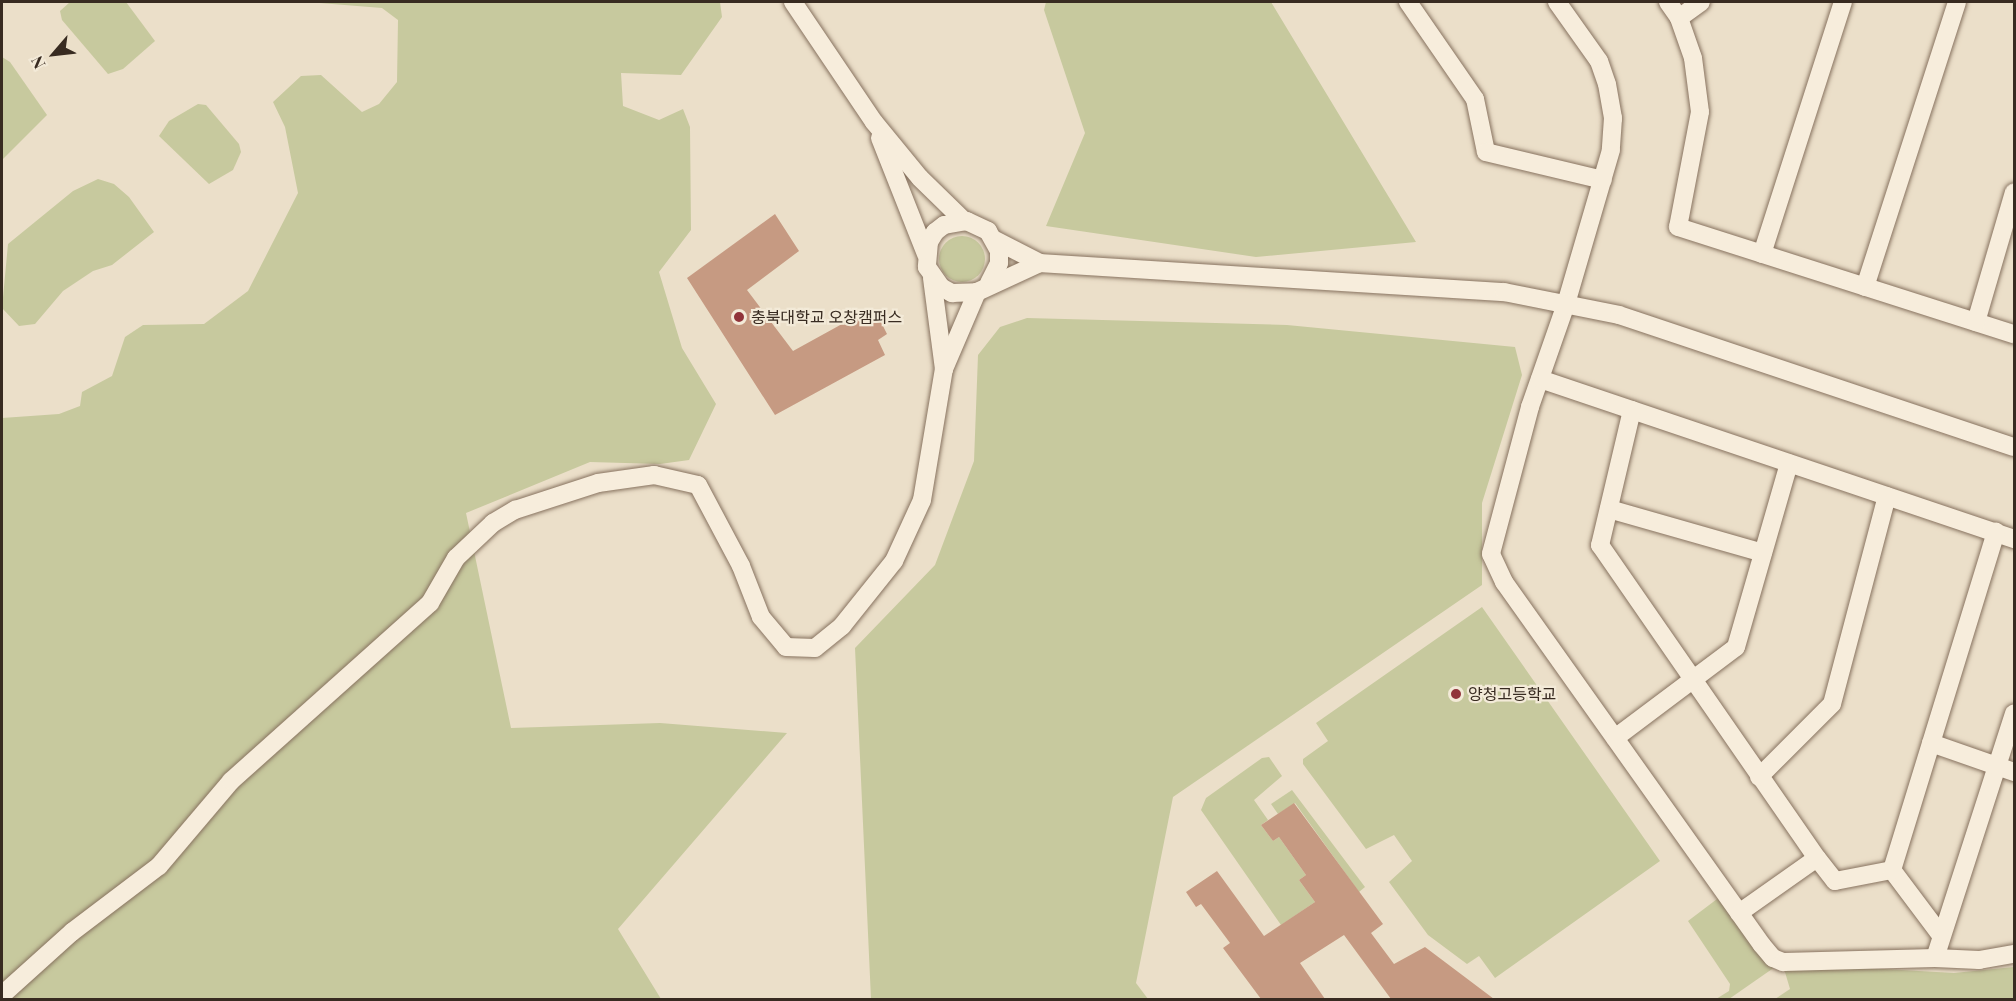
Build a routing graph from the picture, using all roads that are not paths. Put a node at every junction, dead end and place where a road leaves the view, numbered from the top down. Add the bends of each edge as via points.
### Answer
1 (793, 2) edge
2 (1408, 2) edge
3 (1557, 2) edge
4 (1668, 2) edge
5 (1701, 2) edge
6 (1843, 2) edge
7 (1957, 2) edge
8 (1679, 18) junction
9 (874, 122) junction
10 (1603, 180) junction
11 (2014, 192) edge
12 (964, 221) junction
13 (995, 240) junction
14 (926, 254) junction
15 (1762, 254) junction
16 (1040, 263) junction
17 (932, 278) junction
18 (983, 287) junction
19 (1865, 287) junction
20 (1566, 304) junction
21 (1976, 322) junction
22 (2014, 334) edge
23 (944, 369) junction
24 (1540, 380) junction
25 (1632, 410) junction
26 (2014, 447) edge
27 (1789, 463) junction
28 (1887, 496) junction
29 (1609, 509) junction
30 (1996, 532) junction
31 (2014, 539) edge
32 (1763, 553) junction
33 (1691, 681) junction
34 (2014, 713) edge
35 (1615, 738) junction
36 (1931, 743) junction
37 (1997, 767) junction
38 (2014, 772) edge
39 (1759, 777) junction
40 (1817, 858) junction
41 (1892, 870) junction
42 (1739, 913) junction
43 (1940, 934) junction
44 (2014, 954) edge
45 (1935, 958) junction
46 (2, 995) edge

1 - 9 street
2 - 10 street via 1475,99 1486,152
3 - 10 street via 1599,61 1608,84 1612,128
4 - 8 street
5 - 8 street
6 - 15 street
7 - 19 street
8 - 15 street via 1693,58 1700,112 1678,227
9 - 12 street via 920,178
9 - 14 street
10 - 20 street
11 - 21 street
12 - 13 street via 978,224
12 - 14 street via 944,225 935,232
13 - 16 street
13 - 18 street via 999,263
14 - 17 street
15 - 19 street
16 - 18 street
16 - 20 street via 1379,281 1504,292
17 - 18 street via 952,293
17 - 23 street
18 - 23 street
19 - 21 street
20 - 24 street
20 - 26 street via 1619,315
21 - 22 street
23 - 46 street via 922,500 899,551 842,626 815,648 786,647 761,617 741,566 698,485 654,475 598,483 515,510 493,523 456,558 430,603 231,781 159,866 72,932
24 - 25 street
24 - 35 street via 1491,554 1504,582
25 - 27 street
25 - 29 street
27 - 28 street
27 - 32 street
28 - 30 street
28 - 39 street via 1832,704
29 - 32 street
29 - 33 street via 1600,545
30 - 31 street
30 - 36 street
32 - 33 street via 1736,647
33 - 35 street
33 - 39 street
34 - 37 street
35 - 42 street
36 - 37 street
36 - 41 street
37 - 38 street
37 - 43 street
39 - 40 street
40 - 41 street via 1835,881
40 - 42 street
41 - 43 street
42 - 45 street via 1773,958 1783,962
43 - 45 street
44 - 45 street via 1978,960

